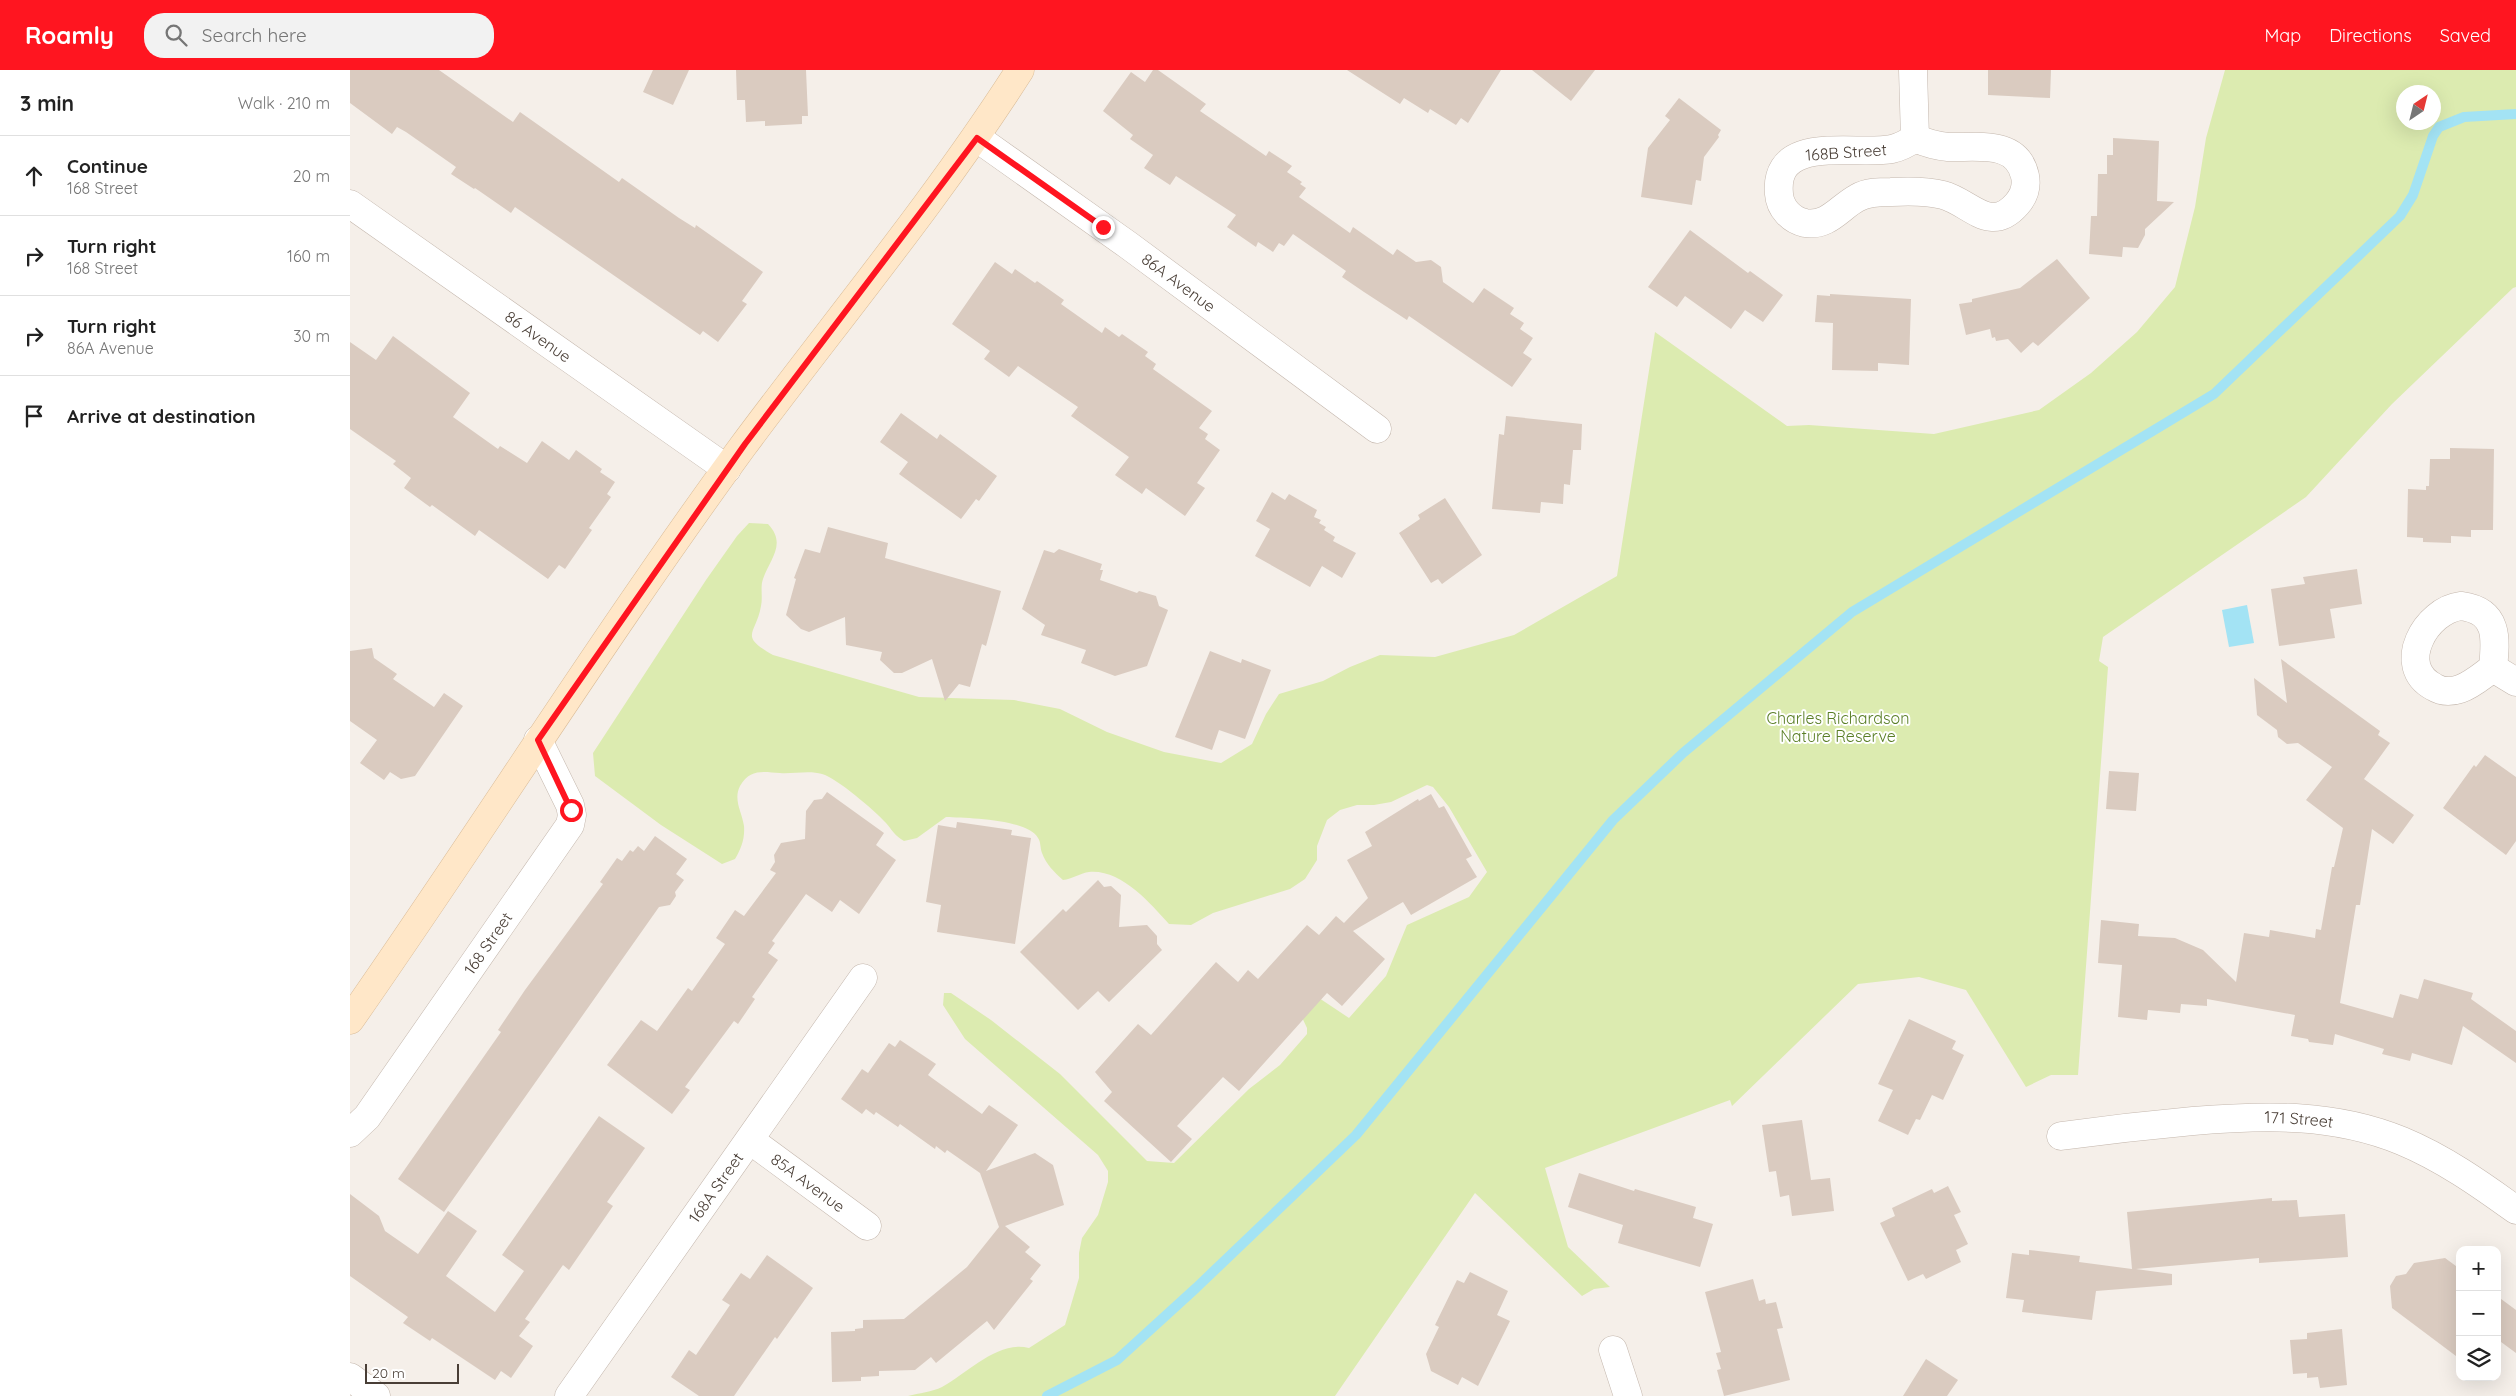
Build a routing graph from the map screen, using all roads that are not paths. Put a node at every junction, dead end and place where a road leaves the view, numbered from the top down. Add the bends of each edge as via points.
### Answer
1 (1020, 70) edge
2 (1913, 70) edge
3 (977, 138) junction
4 (1916, 138) junction
5 (350, 204) edge
6 (1377, 429) dead end
7 (728, 469) junction
8 (2493, 668) dead end
9 (2516, 682) edge
10 (538, 740) junction
11 (863, 978) dead end
12 (350, 1020) edge
13 (350, 1133) edge
14 (2061, 1136) dead end
15 (750, 1140) junction
16 (2516, 1210) edge
17 (867, 1226) dead end
18 (1614, 1350) dead end
19 (350, 1377) edge
20 (376, 1396) edge
21 (569, 1396) edge
22 (1628, 1396) edge

1 - 3 main road
2 - 4 street
3 - 6 street, 86A Avenue
3 - 7 main road
4 - 4 street, 168B Street via 1946,147 1985,147 2010,154 2019,162 2025,177 2025,193 2009,212 1993,217 1978,214 1951,198 1926,192 1865,194 1818,223 1799,221 1784,208 1778,193 1780,178 1788,162 1799,154 1892,149
5 - 7 street, 86 Avenue
7 - 10 main road
8 - 9 street
10 - 12 main road
10 - 13 street, 168 Street via 570,805 570,825 367,1117
11 - 15 street, 168A Street
14 - 16 street, 171 Street via 2230,1118 2292,1116 2340,1122 2391,1137 2437,1158
15 - 17 street, 85A Avenue
15 - 21 street, 168A Street
18 - 22 street
19 - 20 street

